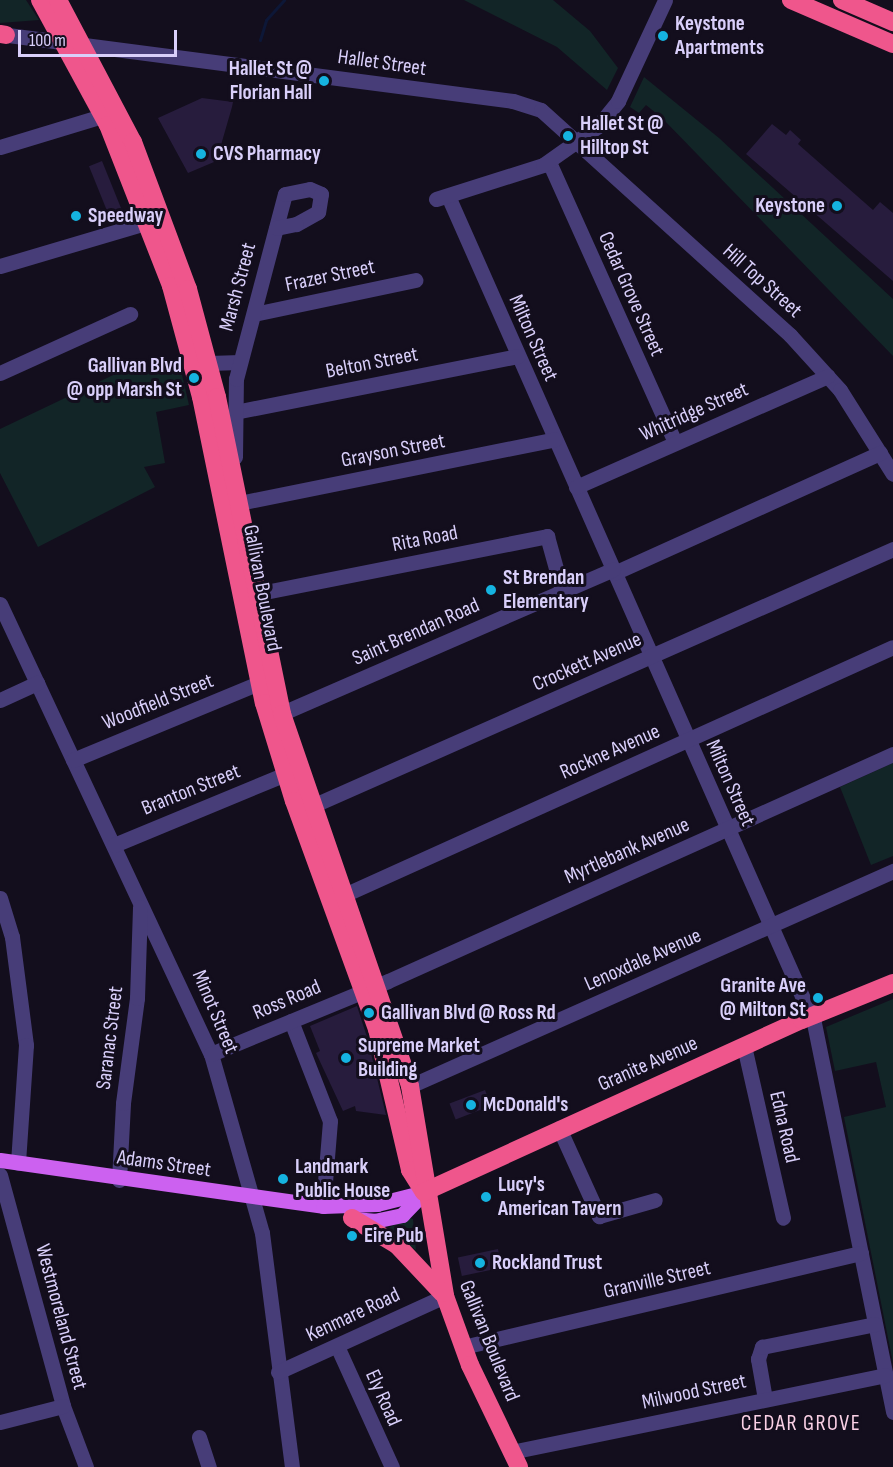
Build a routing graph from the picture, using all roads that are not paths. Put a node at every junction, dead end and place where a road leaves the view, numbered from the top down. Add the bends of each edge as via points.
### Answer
1 (40, 0) edge
2 (58, 0) edge
3 (666, 0) edge
4 (791, 0) edge
5 (815, 0) edge
6 (842, 0) edge
7 (866, 0) edge
8 (893, 12) edge
9 (893, 22) edge
10 (2, 34) edge
11 (893, 34) edge
12 (64, 41) junction
13 (84, 44) junction
14 (893, 44) edge
15 (111, 113) junction
16 (578, 141) junction
17 (0, 147) edge
18 (549, 162) junction
19 (149, 222) junction
20 (276, 228) junction
21 (0, 266) edge
22 (415, 280) dead end
23 (130, 314) dead end
24 (254, 314) junction
25 (518, 356) junction
26 (240, 362) junction
27 (209, 363) junction
28 (0, 373) edge
29 (828, 376) junction
30 (220, 413) junction
31 (555, 439) junction
32 (675, 442) junction
33 (880, 453) junction
34 (893, 474) edge
35 (576, 487) junction
36 (238, 504) junction
37 (893, 549) edge
38 (614, 571) junction
39 (562, 590) junction
40 (255, 594) junction
41 (0, 604) edge
42 (893, 647) edge
43 (651, 657) junction
44 (37, 683) junction
45 (259, 683) junction
46 (0, 700) edge
47 (275, 717) junction
48 (688, 740) junction
49 (893, 754) edge
50 (73, 760) junction
51 (285, 774) junction
52 (305, 810) junction
53 (728, 829) junction
54 (114, 845) junction
55 (893, 871) edge
56 (344, 895) junction
57 (0, 898) edge
58 (139, 901) junction
59 (771, 926) junction
60 (893, 984) edge
61 (371, 988) junction
62 (811, 1016) junction
63 (291, 1021) junction
64 (744, 1046) junction
65 (211, 1054) junction
66 (410, 1086) junction
67 (559, 1128) junction
68 (0, 1160) edge
69 (18, 1162) junction
70 (0, 1175) edge
71 (119, 1180) junction
72 (424, 1192) junction
73 (254, 1197) junction
74 (655, 1200) dead end
75 (323, 1206) junction
76 (352, 1218) junction
77 (783, 1218) dead end
78 (861, 1253) junction
79 (445, 1296) junction
80 (875, 1324) junction
81 (337, 1346) junction
82 (463, 1347) junction
83 (278, 1372) junction
84 (885, 1374) junction
85 (765, 1399) junction
86 (63, 1406) junction
87 (893, 1412) edge
88 (0, 1422) edge
89 (199, 1437) dead end
90 (515, 1460) edge
91 (86, 1467) edge
92 (209, 1467) edge
93 (292, 1467) edge
94 (392, 1467) edge

1 - 12 highway, Gallivan Boulevard
2 - 13 highway, Gallivan Boulevard
3 - 16 street via 615,105
4 - 14 highway
5 - 11 highway
6 - 9 highway
7 - 8 highway
10 - 12 street, Hallet Street
12 - 13 street, Hallet Street
12 - 15 highway, Gallivan Boulevard
13 - 15 highway, Gallivan Boulevard
13 - 16 street, Hallet Street via 521,103 547,113
15 - 17 street
15 - 19 highway, Gallivan Boulevard
15 - 27 highway, Gallivan Boulevard via 177,252
16 - 18 street
16 - 29 street, Hill Top Street via 790,335
18 - 25 street, Milton Street via 442,198
18 - 32 street, Cedar Grove Street
19 - 21 street
19 - 30 highway, Gallivan Boulevard via 181,318
20 - 20 street, Marsh Street via 285,194 310,189 321,194 322,202 309,218
20 - 24 street, Marsh Street
22 - 24 street, Frazer Street
23 - 28 street
24 - 26 street, Marsh Street
25 - 30 street, Belton Street
25 - 31 street, Milton Street
26 - 27 street, Marsh Street
26 - 30 street, Gallivan Boulevard
27 - 30 highway, Gallivan Boulevard
29 - 32 street, Whitridge Street
29 - 33 street, Hill Top Street
30 - 36 highway, Gallivan Boulevard
30 - 45 highway, Gallivan Boulevard
31 - 35 street, Milton Street
31 - 36 street, Grayson Street
32 - 35 street, Whitridge Street
33 - 34 street, Hill Top Street
33 - 38 street, Saint Brendan Road
35 - 38 street, Milton Street
36 - 40 highway, Gallivan Boulevard
37 - 43 street, Crockett Avenue
38 - 39 street, Saint Brendan Road
38 - 43 street, Milton Street
39 - 40 street, Rita Road via 547,536
39 - 47 street, Saint Brendan Road
40 - 47 highway, Gallivan Boulevard
41 - 44 street, Minot Street
42 - 48 street, Rockne Avenue
43 - 48 street, Milton Street
43 - 52 street, Crockett Avenue
44 - 46 street
44 - 50 street, Minot Street
45 - 47 highway, Gallivan Boulevard
45 - 50 street, Woodfield Street
47 - 51 highway, Gallivan Boulevard
47 - 52 highway, Gallivan Boulevard
48 - 53 street, Milton Street
48 - 56 street, Rockne Avenue
49 - 53 street, Myrtlebank Avenue
50 - 54 street, Minot Street
51 - 52 highway, Gallivan Boulevard
51 - 54 street, Branton Street
52 - 56 highway, Gallivan Boulevard
52 - 61 highway, Gallivan Boulevard
53 - 59 street, Milton Street
53 - 61 street, Myrtlebank Avenue
54 - 58 street, Minot Street
55 - 59 street, Lenoxdale Avenue
56 - 61 highway, Gallivan Boulevard
57 - 69 street via 12,937 26,1045
58 - 65 street, Minot Street
58 - 71 street, Saranac Street via 138,987 123,1103
59 - 62 street, Milton Street
59 - 66 street, Lenoxdale Avenue
60 - 62 highway, Granite Avenue
61 - 63 street, Ross Road
61 - 66 highway, Gallivan Boulevard
61 - 72 highway, Gallivan Boulevard via 411,1170
62 - 64 highway, Granite Avenue
62 - 78 street, Milton Street
63 - 65 street, Ross Road
63 - 75 street via 330,1121
64 - 67 highway, Granite Avenue
64 - 77 street, Edna Road
65 - 73 street, Minot Street
66 - 72 highway, Gallivan Boulevard via 426,1164
67 - 72 highway, Granite Avenue
67 - 74 street via 599,1216
68 - 69 main road, Adams Street
69 - 71 main road, Adams Street
70 - 86 street, Westmoreland Street
71 - 73 main road, Adams Street
72 - 75 main road, Adams Street via 377,1204
72 - 76 main road, Adams Street via 402,1215 374,1221
72 - 79 highway, Gallivan Boulevard
73 - 75 main road, Adams Street
73 - 83 street, Minot Street
75 - 76 main road, Adams Street
76 - 79 highway via 397,1245
78 - 80 street, Milton Street
78 - 82 street, Granville Street
79 - 81 street, Kenmare Road
79 - 82 highway, Gallivan Boulevard
80 - 84 street, Milton Street
80 - 85 street via 762,1347 758,1359
81 - 83 street, Kenmare Road
81 - 94 street, Ely Road
82 - 90 highway, Gallivan Boulevard
83 - 93 street, Minot Street
84 - 85 street, Milwood Street
84 - 87 street, Milton Street
85 - 90 street, Milwood Street
86 - 88 street
86 - 91 street, Westmoreland Street
89 - 92 street

